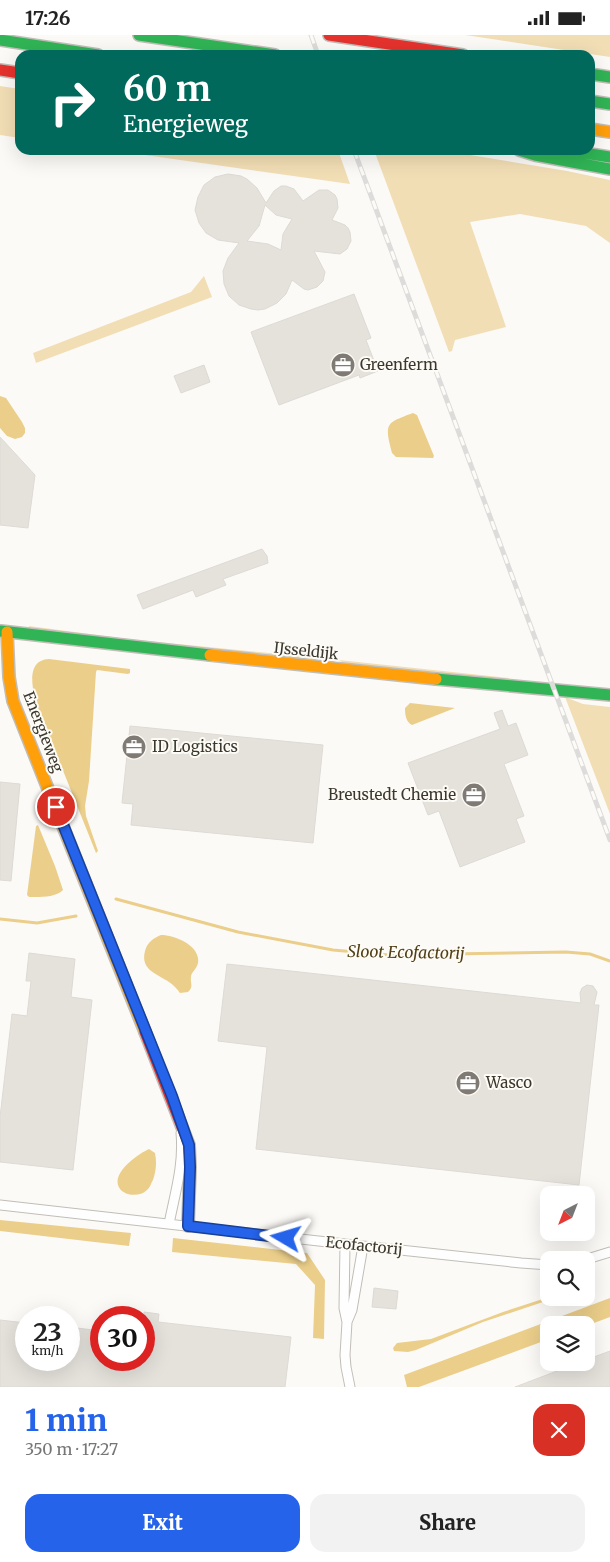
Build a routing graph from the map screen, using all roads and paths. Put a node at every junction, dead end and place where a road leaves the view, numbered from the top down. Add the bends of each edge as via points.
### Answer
1 (139, 35) edge
2 (329, 35) edge
3 (0, 40) edge
4 (65, 50) edge
5 (241, 50) edge
6 (430, 50) edge
7 (0, 70) edge
8 (15, 72) edge
9 (595, 75) edge
10 (610, 77) edge
11 (595, 102) edge
12 (610, 104) edge
13 (595, 130) edge
14 (610, 132) edge
15 (535, 155) edge
16 (595, 155) edge
17 (610, 157) edge
18 (610, 169) edge
19 (4, 632) edge
20 (610, 695) edge
21 (179, 1117) junction
22 (0, 1205) edge
23 (169, 1224) junction
24 (188, 1226) junction
25 (345, 1244) junction
26 (364, 1247) junction
27 (610, 1252) edge
28 (595, 1257) edge
29 (540, 1264) edge
30 (346, 1322) junction
31 (350, 1387) edge

1 - 5 main road
2 - 6 main road
3 - 4 main road
7 - 8 main road
9 - 10 main road
11 - 12 main road
13 - 14 main road
15 - 18 main road
16 - 17 main road
19 - 20 main road, IJsseldijk
19 - 21 main road, Energieweg via 13,701
21 - 23 street, Energieweg via 183,1151
21 - 24 main road, Energieweg via 189,1145
22 - 23 street, Ecofactorij
23 - 24 street, Ecofactorij
24 - 25 street, Ecofactorij
25 - 26 street, Ecofactorij
25 - 30 street
26 - 29 street, Ecofactorij
26 - 30 street via 352,1310
27 - 28 street
30 - 31 street via 345,1355

